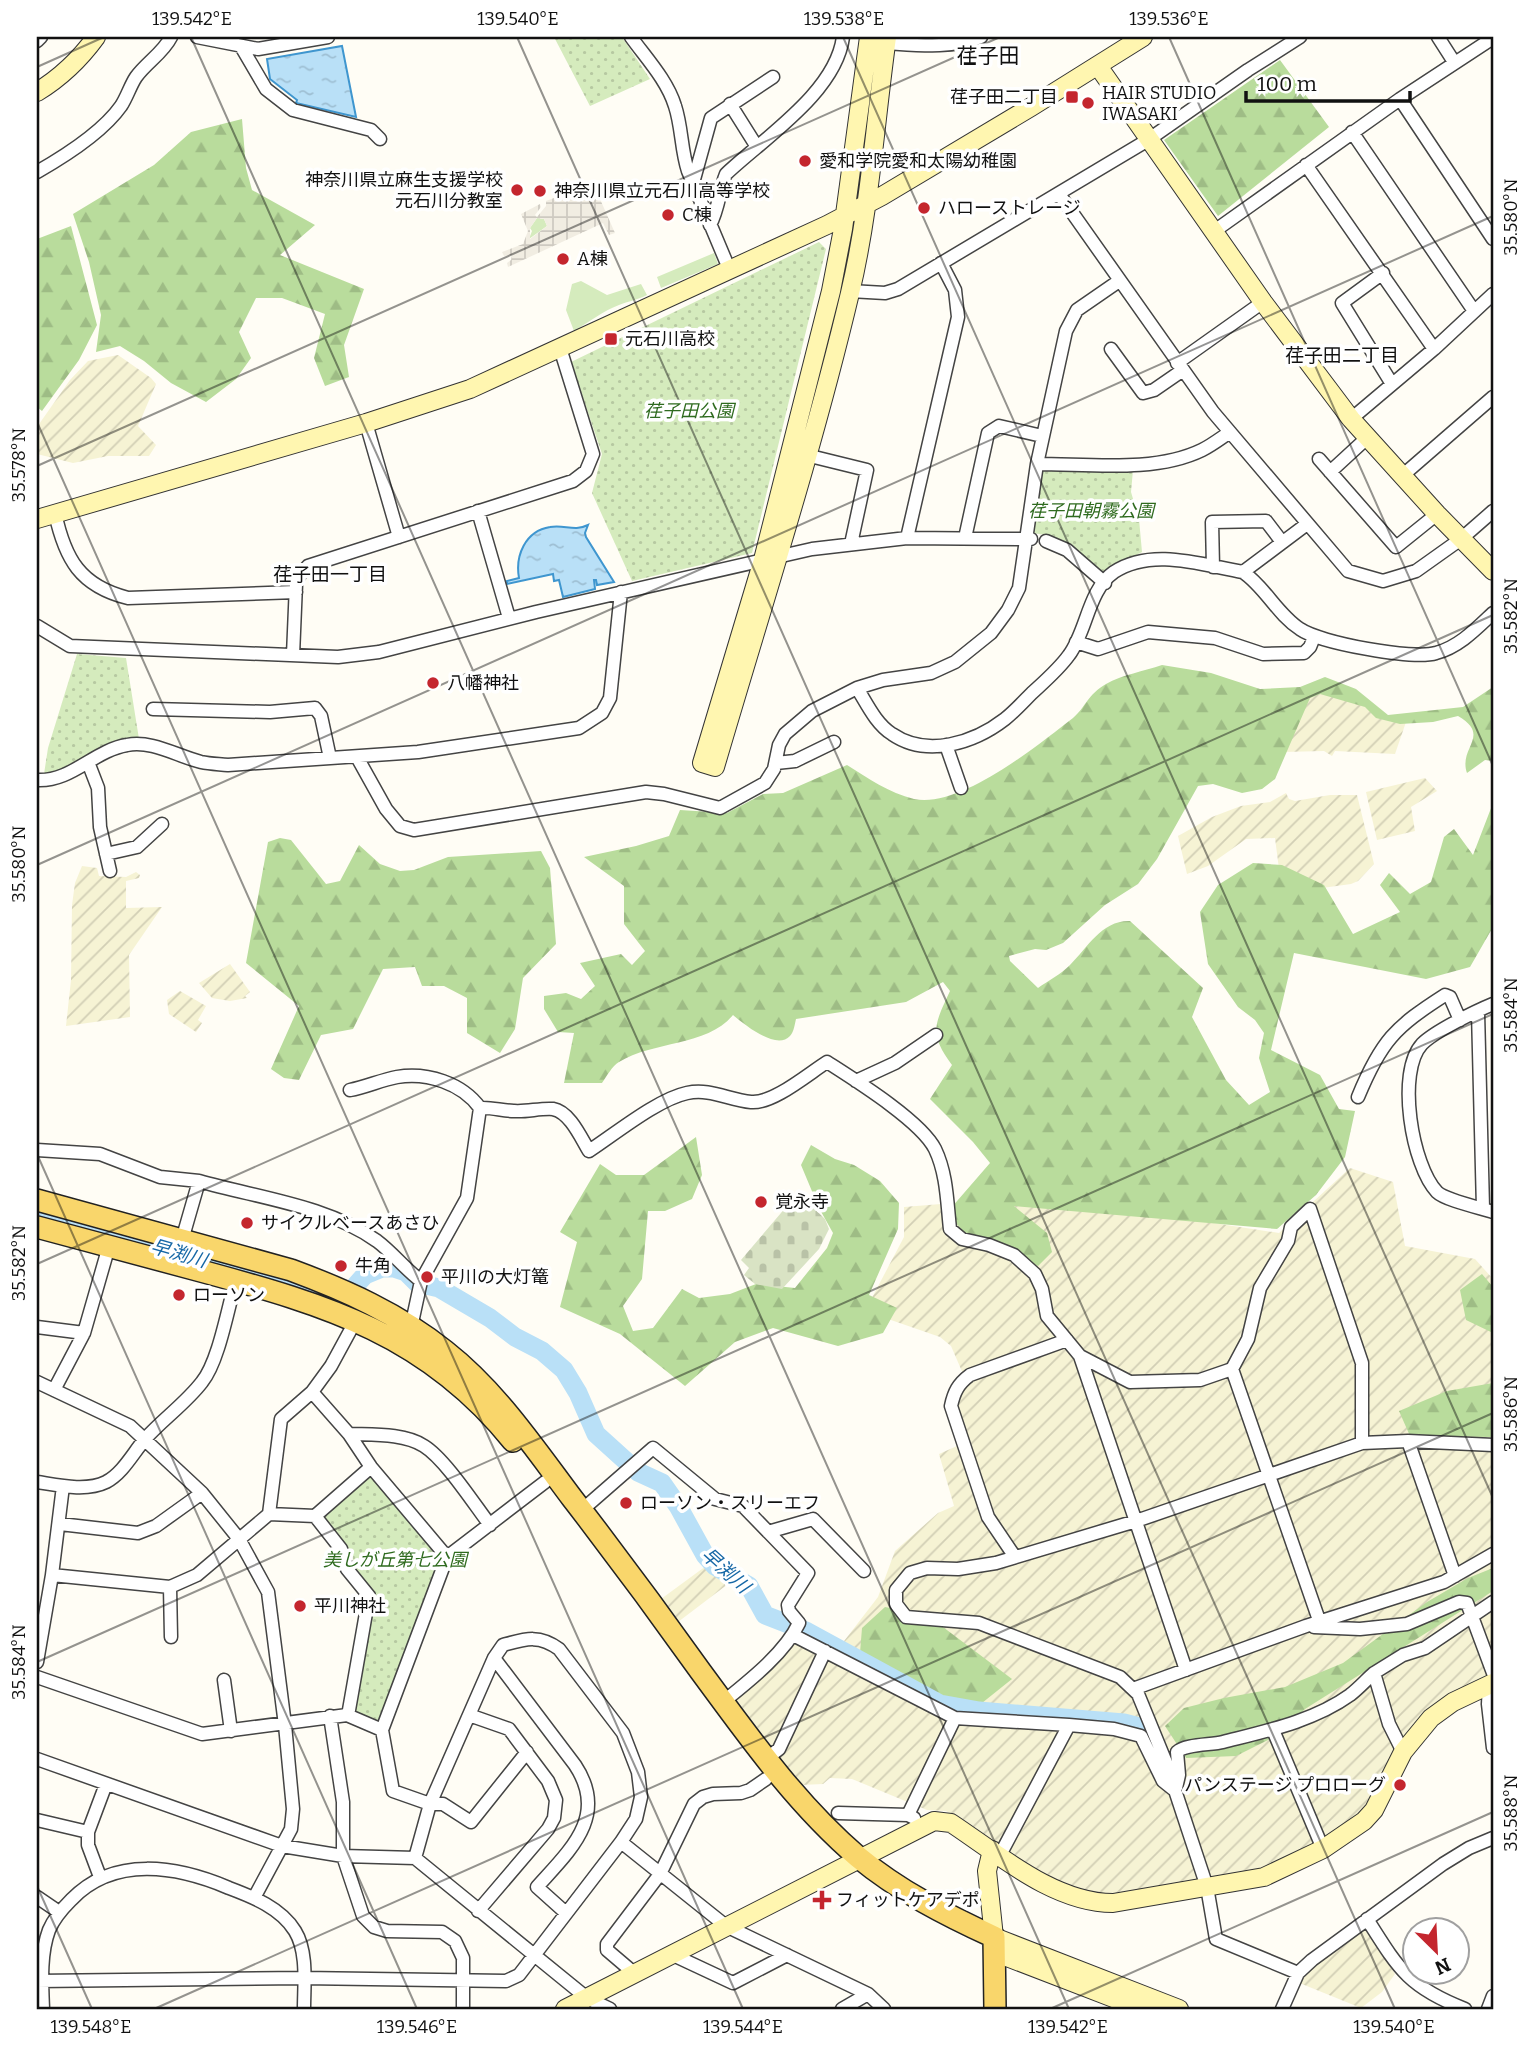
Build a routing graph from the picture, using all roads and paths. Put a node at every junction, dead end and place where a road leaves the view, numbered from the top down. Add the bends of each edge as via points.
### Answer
1 (41, 37) edge
2 (96, 37) edge
3 (172, 37) edge
4 (197, 37) edge
5 (328, 37) edge
6 (631, 37) edge
7 (844, 37) edge
8 (869, 37) edge
9 (981, 37) edge
10 (1143, 37) edge
11 (1300, 37) edge
12 (1438, 37) edge
13 (1493, 38) edge
14 (887, 40) edge
15 (37, 41) edge
16 (242, 48) junction
17 (1454, 62) junction
18 (1098, 66) junction
19 (773, 78) dead end
20 (37, 92) edge
21 (1400, 99) junction
22 (730, 104) junction
23 (1352, 132) junction
24 (380, 139) dead end
25 (1148, 140) junction
26 (757, 147) junction
27 (1306, 165) junction
28 (37, 172) edge
29 (693, 183) junction
30 (1059, 194) junction
31 (865, 205) junction
32 (845, 215) junction
33 (710, 225) junction
34 (1213, 232) junction
35 (1493, 239) edge
36 (941, 262) junction
37 (730, 271) junction
38 (1383, 273) junction
39 (1119, 281) junction
40 (850, 291) junction
41 (1493, 294) edge
42 (1263, 302) junction
43 (1474, 311) junction
44 (560, 348) junction
45 (1111, 349) dead end
46 (1434, 349) junction
47 (1180, 367) junction
48 (1392, 384) junction
49 (1493, 397) edge
50 (1351, 419) junction
51 (366, 423) junction
52 (1230, 432) junction
53 (1042, 436) junction
54 (1368, 438) junction
55 (806, 455) junction
56 (1319, 459) dead end
57 (1037, 464) junction
58 (1330, 472) junction
59 (1402, 476) junction
60 (478, 511) junction
61 (1493, 511) edge
62 (55, 513) junction
63 (1437, 514) junction
64 (37, 519) edge
65 (1307, 524) junction
66 (398, 537) junction
67 (906, 538) junction
68 (965, 538) junction
69 (1028, 539) junction
70 (1461, 539) junction
71 (1046, 541) dead end
72 (1282, 542) junction
73 (851, 544) junction
74 (770, 557) junction
75 (1213, 567) junction
76 (1493, 571) edge
77 (1243, 572) junction
78 (1105, 583) junction
79 (296, 592) junction
80 (621, 592) junction
81 (1493, 613) edge
82 (509, 618) junction
83 (37, 626) edge
84 (1314, 637) junction
85 (1076, 642) junction
86 (293, 655) junction
87 (857, 688) junction
88 (153, 709) dead end
89 (834, 743) dead end
90 (946, 745) junction
91 (356, 757) junction
92 (330, 758) junction
93 (88, 762) junction
94 (776, 763) junction
95 (37, 780) edge
96 (961, 788) dead end
97 (162, 824) dead end
98 (106, 854) junction
99 (110, 871) dead end
100 (1493, 1004) edge
101 (1478, 1012) junction
102 (1460, 1020) junction
103 (936, 1035) dead end
104 (856, 1081) junction
105 (350, 1090) dead end
106 (1358, 1097) dead end
107 (480, 1108) junction
108 (37, 1150) edge
109 (199, 1181) junction
110 (37, 1200) edge
111 (1488, 1210) edge
112 (37, 1227) edge
113 (182, 1240) junction
114 (109, 1246) junction
115 (236, 1280) junction
116 (419, 1286) junction
117 (356, 1320) junction
118 (37, 1327) edge
119 (84, 1333) junction
120 (407, 1336) junction
121 (1067, 1340) junction
122 (1080, 1356) junction
123 (1232, 1369) junction
124 (37, 1382) edge
125 (54, 1390) junction
126 (312, 1392) junction
127 (349, 1434) junction
128 (145, 1440) junction
129 (1408, 1441) junction
130 (1362, 1443) junction
131 (1493, 1444) edge
132 (372, 1467) junction
133 (1270, 1475) junction
134 (37, 1482) edge
135 (545, 1482) junction
136 (63, 1486) junction
137 (202, 1493) junction
138 (582, 1510) junction
139 (269, 1514) junction
140 (315, 1516) junction
141 (1136, 1521) junction
142 (60, 1524) junction
143 (490, 1525) junction
144 (768, 1532) junction
145 (239, 1539) junction
146 (1493, 1554) edge
147 (447, 1557) junction
148 (1015, 1557) junction
149 (864, 1571) dead end
150 (52, 1575) junction
151 (1455, 1576) junction
152 (170, 1587) junction
153 (1493, 1602) edge
154 (1471, 1610) junction
155 (1320, 1623) junction
156 (1306, 1626) junction
157 (796, 1629) junction
158 (171, 1637) dead end
159 (825, 1651) junction
160 (494, 1658) junction
161 (37, 1662) edge
162 (1186, 1670) junction
163 (1374, 1673) junction
164 (37, 1677) edge
165 (224, 1680) dead end
166 (1492, 1680) edge
167 (1133, 1689) junction
168 (723, 1702) junction
169 (346, 1715) junction
170 (469, 1715) junction
171 (330, 1716) junction
172 (955, 1718) junction
173 (285, 1725) junction
174 (1069, 1725) junction
175 (382, 1730) junction
176 (1273, 1730) junction
177 (232, 1731) junction
178 (1493, 1748) edge
179 (527, 1752) junction
180 (1403, 1752) junction
181 (37, 1759) edge
182 (766, 1769) junction
183 (106, 1784) junction
184 (1175, 1791) junction
185 (430, 1804) junction
186 (838, 1813) dead end
187 (908, 1815) junction
188 (37, 1820) edge
189 (925, 1824) junction
190 (88, 1832) junction
191 (1493, 1838) edge
192 (621, 1842) junction
193 (282, 1846) junction
194 (1323, 1849) junction
195 (996, 1853) junction
196 (342, 1856) junction
197 (415, 1858) junction
198 (853, 1862) junction
199 (660, 1874) junction
200 (100, 1877) junction
201 (1207, 1887) junction
202 (37, 1897) edge
203 (254, 1898) junction
204 (478, 1911) junction
205 (59, 1912) junction
206 (566, 1913) junction
207 (1367, 1919) junction
208 (726, 1926) junction
209 (994, 1944) junction
210 (671, 1954) junction
211 (787, 1955) junction
212 (534, 1956) junction
213 (634, 1973) junction
214 (1298, 1973) junction
215 (303, 1978) junction
216 (464, 1981) junction
217 (40, 1982) edge
218 (868, 1994) junction
219 (1493, 1996) edge
220 (587, 1998) junction
221 (463, 2008) edge
222 (43, 2009) edge
223 (304, 2009) edge
224 (565, 2009) edge
225 (610, 2009) edge
226 (842, 2009) edge
227 (884, 2009) edge
228 (995, 2009) edge
229 (1142, 2009) edge
230 (1178, 2009) edge
231 (1282, 2009) edge
232 (1465, 2009) edge
233 (1488, 2009) edge

1 - 15 street
2 - 20 street via 75,62
3 - 28 street via 136,78 121,106 66,156
4 - 16 street
5 - 16 street
6 - 29 street via 671,92
7 - 26 street via 824,81
8 - 32 street
9 - 14 street via 928,46
10 - 18 street
11 - 25 street
12 - 17 street
13 - 17 street
14 - 31 street
16 - 24 street via 266,89 293,110 371,130
17 - 21 street
18 - 25 street
18 - 31 street
19 - 22 street
21 - 23 street
21 - 35 street
22 - 26 street
22 - 29 street via 711,118
23 - 27 street
23 - 43 street
25 - 30 street
25 - 34 street
26 - 33 street via 726,174
27 - 34 street
27 - 38 street
29 - 33 street
30 - 36 street
30 - 39 street
31 - 32 street
31 - 40 street
32 - 37 street
32 - 74 street
33 - 37 street
34 - 42 street
36 - 40 street via 898,289
36 - 67 street via 955,290 958,317
37 - 44 street
38 - 46 street
38 - 48 street via 1342,303
39 - 47 street
39 - 53 street via 1076,310 1066,331
40 - 55 street
41 - 43 street
42 - 47 street
42 - 50 street
43 - 46 street
44 - 51 street via 470,389
44 - 60 street via 593,454 586,471 573,481
45 - 47 street via 1143,393 1154,390
46 - 48 street
47 - 52 street
48 - 50 street
49 - 59 street
50 - 54 street
51 - 62 street
51 - 66 street
52 - 57 street via 1203,449 1153,464
52 - 65 street
53 - 57 street
53 - 68 street via 999,426 988,433
54 - 58 street
54 - 59 street
55 - 73 street via 867,470
55 - 74 street
56 - 58 street
57 - 69 street
58 - 63 street via 1396,547
59 - 63 street
60 - 66 street
60 - 82 street
61 - 70 street
62 - 64 street
62 - 79 street via 72,565 108,593 128,598
63 - 70 street
65 - 70 street via 1348,570 1383,581 1416,571
65 - 72 street
66 - 79 street via 308,566 299,576
67 - 68 street
67 - 73 street
68 - 69 street
69 - 87 street via 1019,588 1008,610 972,650 931,673
70 - 76 street
71 - 78 street via 1067,550
72 - 75 street via 1266,521 1212,522
72 - 77 street
73 - 74 street
74 - 74 street via 715,767 702,763
74 - 80 street
75 - 77 street
75 - 78 street via 1142,560 1111,574
77 - 84 street via 1282,614
78 - 85 street
79 - 86 street
80 - 82 street
80 - 91 street via 610,698 602,713 589,723 418,752
81 - 84 street via 1459,643 1436,654 1412,656
82 - 86 street via 379,652 338,657
83 - 86 street via 70,646
84 - 85 street via 1304,653 1263,654 1215,638 1147,632 1098,649
85 - 90 street via 1050,677 1005,719 981,734
87 - 90 street via 880,725 893,736 914,744
87 - 94 street via 798,721 779,745
88 - 92 street via 270,712 315,708
89 - 94 street via 795,761
90 - 96 street
91 - 92 street
91 - 94 street via 400,827 414,830 646,792 720,808 765,783
92 - 93 street via 228,765 130,744
93 - 95 street via 48,780
93 - 98 street via 98,788
97 - 98 street via 137,847
98 - 99 street
100 - 101 street
101 - 102 street
101 - 111 street
102 - 106 street via 1445,995 1406,1020 1384,1045
102 - 111 street via 1423,1043 1412,1060 1410,1114 1415,1145 1439,1194
103 - 104 street via 895,1063
104 - 107 street via 827,1062 770,1099 754,1103 711,1093 685,1093 645,1113 589,1151 566,1116 556,1109
104 - 121 street via 930,1140 944,1176 950,1228 962,1239 1014,1255 1035,1274 1047,1316
105 - 107 street via 414,1076 452,1085
107 - 116 street via 467,1198
108 - 109 street via 100,1154 160,1177
109 - 113 street
109 - 116 street via 274,1199 352,1227 377,1241
110 - 113 main road
112 - 114 main road
113 - 120 main road via 323,1282 384,1311
114 - 115 main road
114 - 119 street
115 - 117 main road
115 - 128 street via 212,1366
116 - 120 street
117 - 120 main road
117 - 126 street
118 - 119 street
119 - 125 street
120 - 135 main road via 507,1433
120 - 138 main road via 444,1349 472,1374
121 - 122 street
121 - 148 street via 970,1375 960,1382 951,1406 988,1517
122 - 123 street via 1130,1382 1200,1380
122 - 141 street
123 - 130 street via 1248,1339 1259,1288 1288,1241 1291,1227 1310,1209 1362,1363
123 - 133 street
124 - 125 street
125 - 128 street via 118,1419
126 - 127 street
126 - 139 street via 281,1419
127 - 132 street
127 - 143 street via 402,1438 424,1445
128 - 136 street via 106,1482
128 - 137 street
129 - 130 street
129 - 131 street
129 - 151 street
130 - 133 street
132 - 140 street
132 - 147 street
133 - 141 street
133 - 155 street
134 - 136 street
135 - 143 street
135 - 182 main road
136 - 142 street
137 - 142 street via 156,1526 138,1533
137 - 145 street
138 - 144 street via 653,1448 715,1499 743,1506
138 - 168 main road
139 - 140 street
139 - 145 street
140 - 169 street via 369,1596
141 - 148 street
141 - 162 street
142 - 150 street
143 - 147 street
144 - 149 street via 813,1519
144 - 157 street via 808,1573 788,1605
145 - 152 street via 197,1575
145 - 173 street via 268,1592
146 - 151 street
147 - 175 street
148 - 167 street via 910,1573 896,1590 896,1604 906,1616 979,1623 1120,1677
150 - 152 street
150 - 161 street
151 - 155 street
152 - 158 street
153 - 154 street
154 - 156 street via 1459,1602 1407,1624 1360,1629
154 - 163 street via 1425,1648
154 - 166 street
155 - 156 street
156 - 162 street
157 - 159 street
157 - 168 street via 755,1676
159 - 172 street
159 - 182 street
160 - 170 street
160 - 192 street via 503,1645 534,1637 548,1641 623,1733 639,1772 641,1797 636,1819
160 - 206 street via 575,1765 588,1792 589,1807 576,1843 537,1887
162 - 167 street
163 - 176 street via 1332,1706
163 - 180 street
164 - 177 street via 202,1734
165 - 177 street
166 - 178 street via 1488,1704
166 - 180 street via 1441,1710
167 - 184 street
168 - 182 main road
169 - 171 street
169 - 175 street
170 - 179 street via 509,1729
170 - 185 street
171 - 173 street
171 - 196 street via 343,1802
172 - 174 street
172 - 187 street
173 - 177 street
173 - 193 street via 293,1810 291,1829
174 - 184 street via 1141,1736 1163,1781
174 - 195 street
175 - 185 street via 393,1790
176 - 184 street via 1180,1749
176 - 194 street
179 - 185 street via 471,1822 443,1804
179 - 204 street via 554,1793 554,1818
180 - 194 street via 1374,1810
181 - 183 street
182 - 198 main road via 813,1835
182 - 199 street via 741,1793 713,1794 694,1804
183 - 190 street
183 - 193 street
184 - 201 street
185 - 197 street
186 - 187 street
187 - 189 street
188 - 190 street
189 - 195 street via 951,1822
189 - 198 street
190 - 200 street
191 - 207 street via 1469,1847
192 - 199 street
192 - 206 street
193 - 196 street
193 - 203 street
194 - 201 street via 1273,1874
195 - 201 street via 1055,1890 1086,1901 1112,1903
195 - 209 street via 987,1871
196 - 197 street
196 - 216 street via 363,1916 387,1931 442,1932 460,1950
197 - 204 street
198 - 208 street
198 - 209 main road via 920,1917
199 - 208 street
199 - 213 street via 607,1944 607,1950
200 - 203 street via 124,1870 180,1871
200 - 205 street
201 - 214 street via 1216,1939
202 - 205 street
203 - 215 street via 295,1930
204 - 212 street
205 - 217 street via 46,1941
206 - 212 street
207 - 214 street
207 - 232 street via 1415,1984
208 - 210 street
208 - 211 street
209 - 228 main road
209 - 229 street
209 - 230 street
210 - 211 street via 733,1983
210 - 213 street
211 - 218 street
212 - 216 street via 519,1975 506,1981
212 - 220 street
213 - 220 street
214 - 231 street
215 - 216 street
215 - 217 street
215 - 223 street
216 - 221 street
217 - 222 street
218 - 226 street
218 - 227 street
219 - 233 street
220 - 224 street
220 - 225 street

